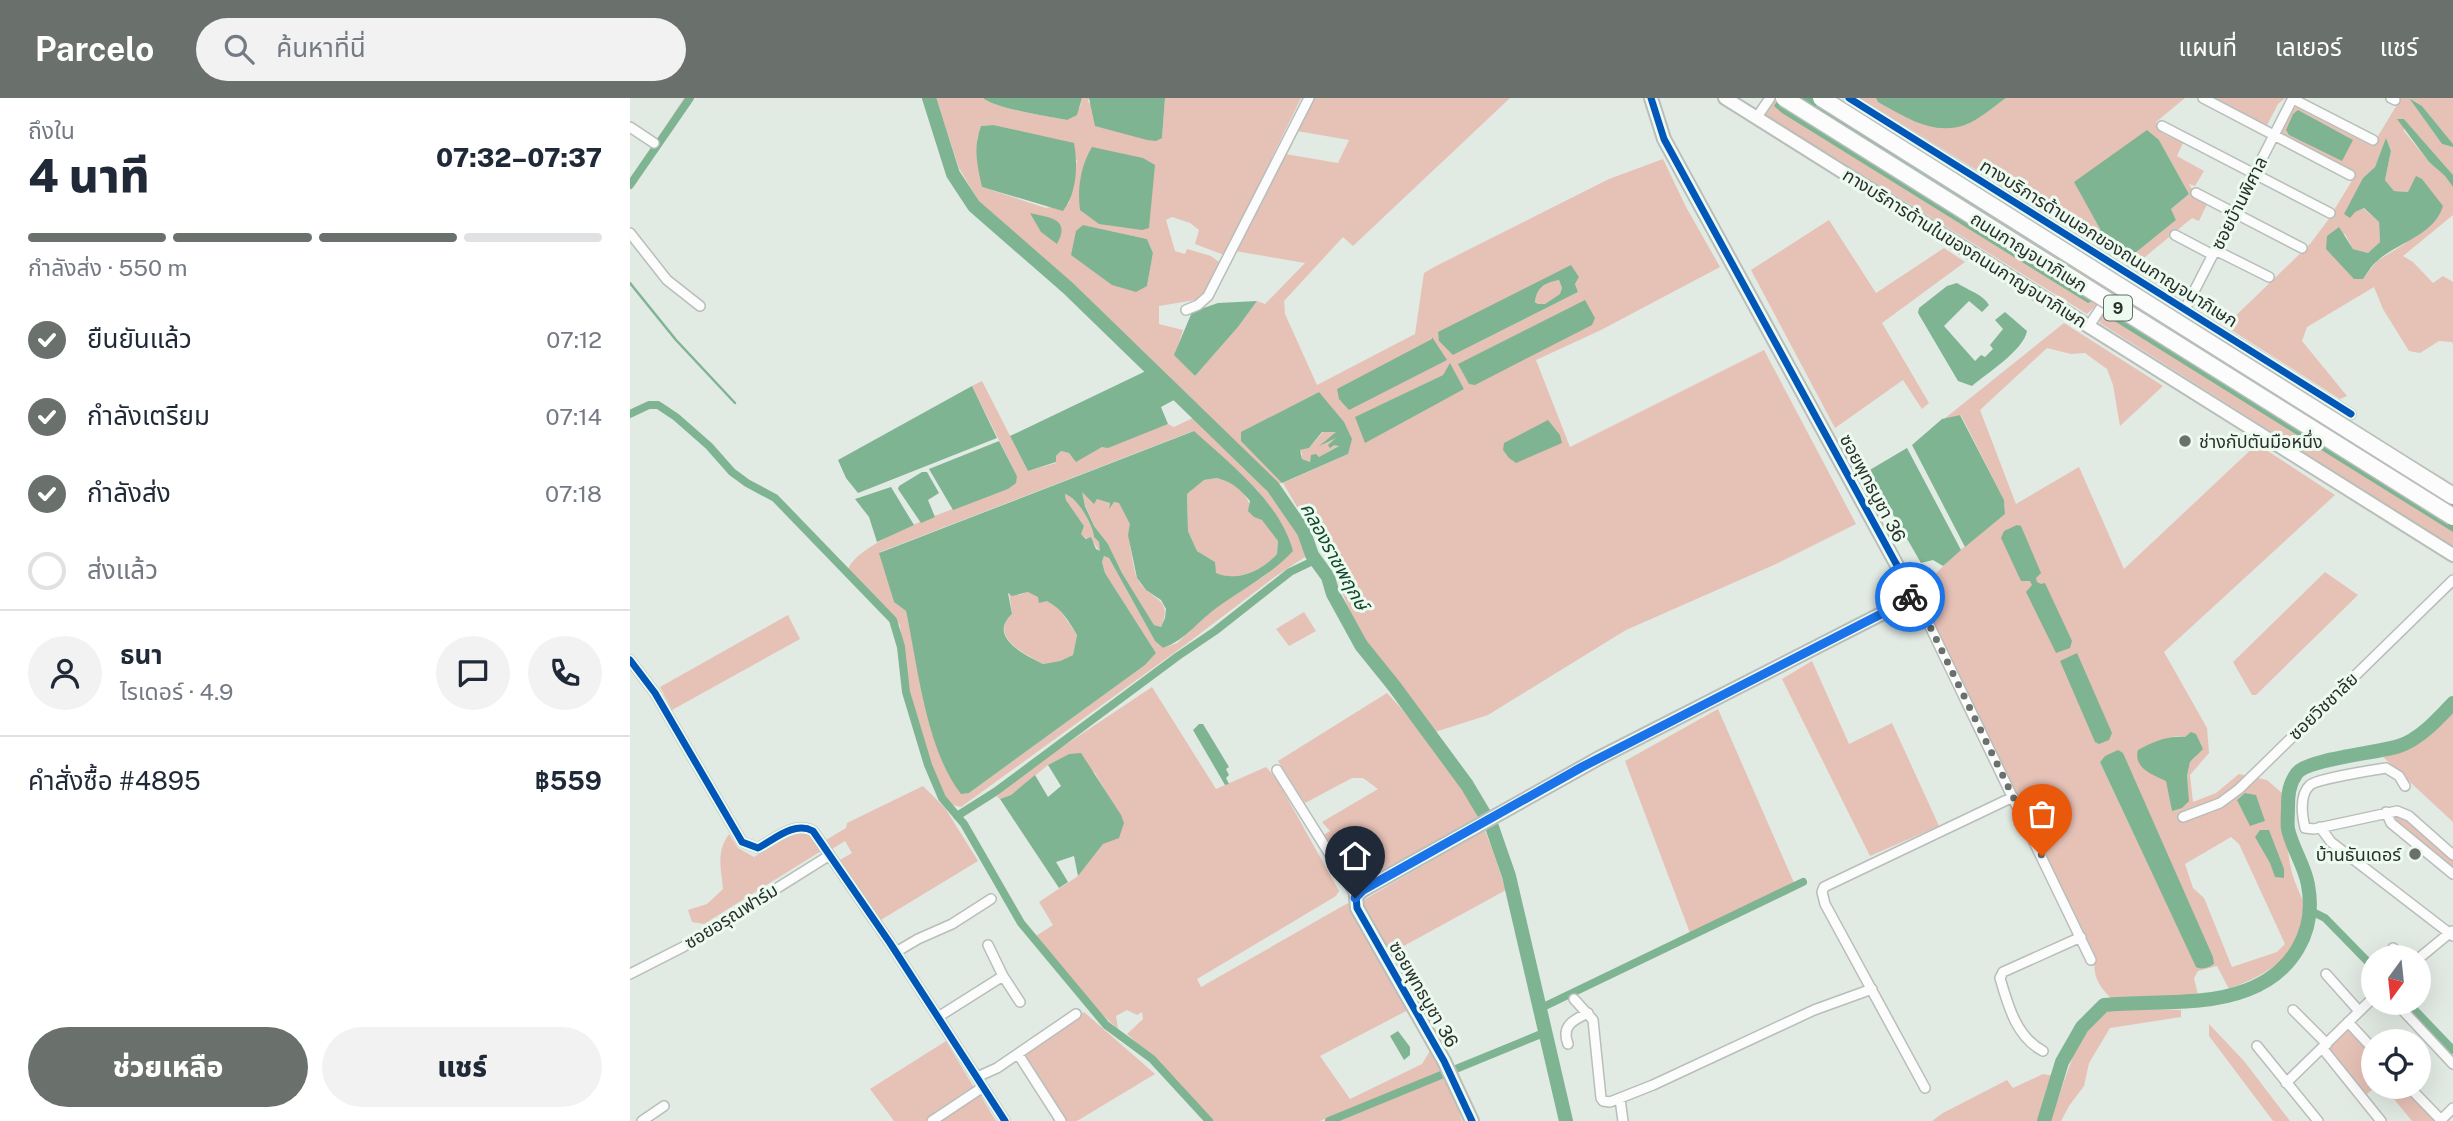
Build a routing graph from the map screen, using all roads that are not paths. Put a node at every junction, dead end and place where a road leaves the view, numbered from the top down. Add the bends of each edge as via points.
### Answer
1 (1309, 98) edge
2 (1651, 98) edge
3 (1726, 98) edge
4 (1770, 98) edge
5 (1784, 98) edge
6 (1821, 98) edge
7 (1849, 98) edge
8 (2203, 98) edge
9 (2293, 99) edge
10 (1756, 117) junction
11 (2162, 126) dead end
12 (630, 127) edge
13 (2273, 135) junction
14 (2373, 141) dead end
15 (654, 142) dead end
16 (2253, 174) junction
17 (2350, 176) dead end
18 (2196, 193) dead end
19 (2234, 213) junction
20 (2330, 214) dead end
21 (630, 233) edge
22 (2175, 235) dead end
23 (2302, 248) dead end
24 (2214, 253) junction
25 (2140, 265) dead end
26 (2125, 271) junction
27 (2269, 277) dead end
28 (2191, 297) junction
29 (700, 306) dead end
30 (2185, 309) junction
31 (1185, 310) dead end
32 (2227, 318) dead end
33 (2089, 326) junction
34 (2351, 414) dead end
35 (2453, 496) edge
36 (2453, 517) edge
37 (2453, 555) edge
38 (2453, 580) edge
39 (1907, 594) junction
40 (630, 660) edge
41 (634, 673) edge
42 (1277, 770) dead end
43 (2405, 786) dead end
44 (2013, 797) junction
45 (2386, 812) junction
46 (2183, 817) dead end
47 (2320, 827) junction
48 (830, 855) junction
49 (2453, 855) edge
50 (2453, 874) edge
51 (1356, 896) junction
52 (991, 899) dead end
53 (2452, 933) edge
54 (2081, 937) junction
55 (988, 945) dead end
56 (2431, 949) edge
57 (896, 952) junction
58 (2091, 960) dead end
59 (630, 974) edge
60 (2326, 974) dead end
61 (1003, 976) junction
62 (1872, 989) junction
63 (1574, 999) dead end
64 (1020, 1002) dead end
65 (2293, 1010) dead end
66 (2359, 1011) joint
67 (1588, 1013) junction
68 (1076, 1014) dead end
69 (2407, 1015) edge
70 (938, 1017) junction
71 (2348, 1022) junction
72 (2361, 1036) edge
73 (1568, 1044) dead end
74 (2257, 1045) dead end
75 (2325, 1047) junction
76 (2043, 1051) dead end
77 (1018, 1054) junction
78 (2453, 1064) edge
79 (976, 1077) junction
80 (2286, 1083) junction
81 (983, 1087) junction
82 (1925, 1088) dead end
83 (1620, 1099) junction
84 (2420, 1099) edge
85 (664, 1105) dead end
86 (2453, 1108) edge
87 (642, 1121) edge
88 (932, 1121) edge
89 (1005, 1121) edge
90 (1061, 1121) edge
91 (1472, 1121) edge
92 (1623, 1121) edge
93 (2318, 1121) edge
94 (2381, 1121) edge
95 (2441, 1121) edge

1 - 31 street via 1208,296
2 - 39 street, ซอยพุทธบูชา 36 via 1664,139 1905,580
3 - 10 street, ทางบริการด้านในของถนนกาญจนาภิเษก
4 - 10 street
5 - 36 highway, ถนนกาญจนาภิเษก / 9, bridge
6 - 35 highway, ถนนกาญจนาภิเษก / 9, bridge
7 - 26 street, ทางบริการด้านนอกของถนนกาญจนาภิเษก
8 - 13 street
9 - 13 street, ซอยบ้านพิศาล
9 - 14 street
10 - 33 street, ทางบริการด้านในของถนนกาญจนาภิเษก
11 - 16 street
12 - 15 street
13 - 16 street, ซอยบ้านพิศาล
13 - 17 street
16 - 19 street, ซอยบ้านพิศาล
16 - 20 street
18 - 19 street
19 - 23 street
19 - 24 street, ซอยบ้านพิศาล
21 - 29 street via 667,280
22 - 24 street
24 - 27 street
24 - 28 street, ซอยบ้านพิศาล
25 - 28 street
26 - 30 street, ทางบริการด้านนอกของถนนกาญจนาภิเษก
26 - 33 street
28 - 30 street, ซอยบ้านพิศาล
28 - 32 street
30 - 34 street, ทางบริการด้านนอกของถนนกาญจนาภิเษก
33 - 37 street, ทางบริการด้านในของถนนกาญจนาภิเษก
38 - 46 street, ซอยวิชชาลัย via 2239,789 2220,803
39 - 44 street via 1923,612
39 - 51 street via 1887,611 1530,795
40 - 41 street
41 - 48 street via 655,693 742,842 758,849 805,827
42 - 51 street
43 - 47 street via 2386,768 2314,783 2305,793 2303,820 2307,829
44 - 54 street
44 - 62 street via 1824,887 1825,904
45 - 47 street
45 - 49 street via 2409,816
45 - 50 street via 2391,823
47 - 53 street via 2331,842
48 - 57 street
48 - 59 street, ซอยอรุณฟาร์ม via 683,947
51 - 91 street, ซอยพุทธบูชา 36 via 1357,908 1444,1061
52 - 57 street
53 - 56 street
54 - 58 street
54 - 76 street via 2003,972 2000,978 2012,1016 2026,1039
55 - 61 street
57 - 70 street
60 - 66 street
61 - 64 street
61 - 70 street
62 - 82 street
62 - 83 street via 1814,1010
63 - 67 street
65 - 75 street
66 - 71 street
67 - 73 street via 1568,1025
67 - 83 street via 1594,1028 1601,1098 1610,1102
68 - 77 street
69 - 78 street
70 - 79 street
71 - 72 street
71 - 75 street
74 - 80 street
75 - 80 street
75 - 94 street
77 - 79 street
77 - 90 street
79 - 81 street
80 - 93 street
81 - 88 street
81 - 89 street
83 - 92 street
84 - 95 street
85 - 87 street
86 - 95 street

